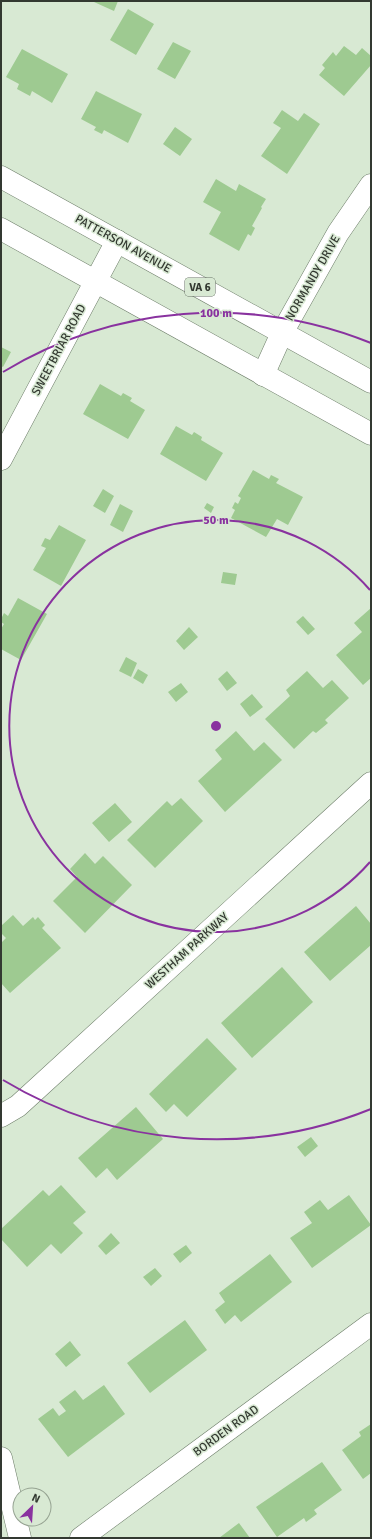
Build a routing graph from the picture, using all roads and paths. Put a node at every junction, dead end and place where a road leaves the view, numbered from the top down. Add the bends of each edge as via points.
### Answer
1 (1, 177) edge
2 (371, 185) edge
3 (1, 229) edge
4 (118, 241) junction
5 (96, 282) junction
6 (282, 333) junction
7 (263, 375) junction
8 (371, 382) edge
9 (371, 434) edge
10 (1, 459) edge
11 (371, 783) edge
12 (1, 1116) edge
13 (371, 1324) edge
14 (1, 1458) edge
15 (20, 1538) edge
16 (82, 1538) edge

1 - 4 street, PATTERSON AVENUE / VA 6
2 - 6 street, NORMANDY DRIVE via 338,233
3 - 5 street
4 - 5 street, SWEETBRIAR ROAD
4 - 6 street, PATTERSON AVENUE / VA 6
5 - 7 street
5 - 10 street, SWEETBRIAR ROAD
6 - 7 street, NORMANDY DRIVE
6 - 8 street, PATTERSON AVENUE / VA 6
7 - 9 street
11 - 12 street, WESTHAM PARKWAY via 23,1100
13 - 16 street, BORDEN ROAD
14 - 15 street

